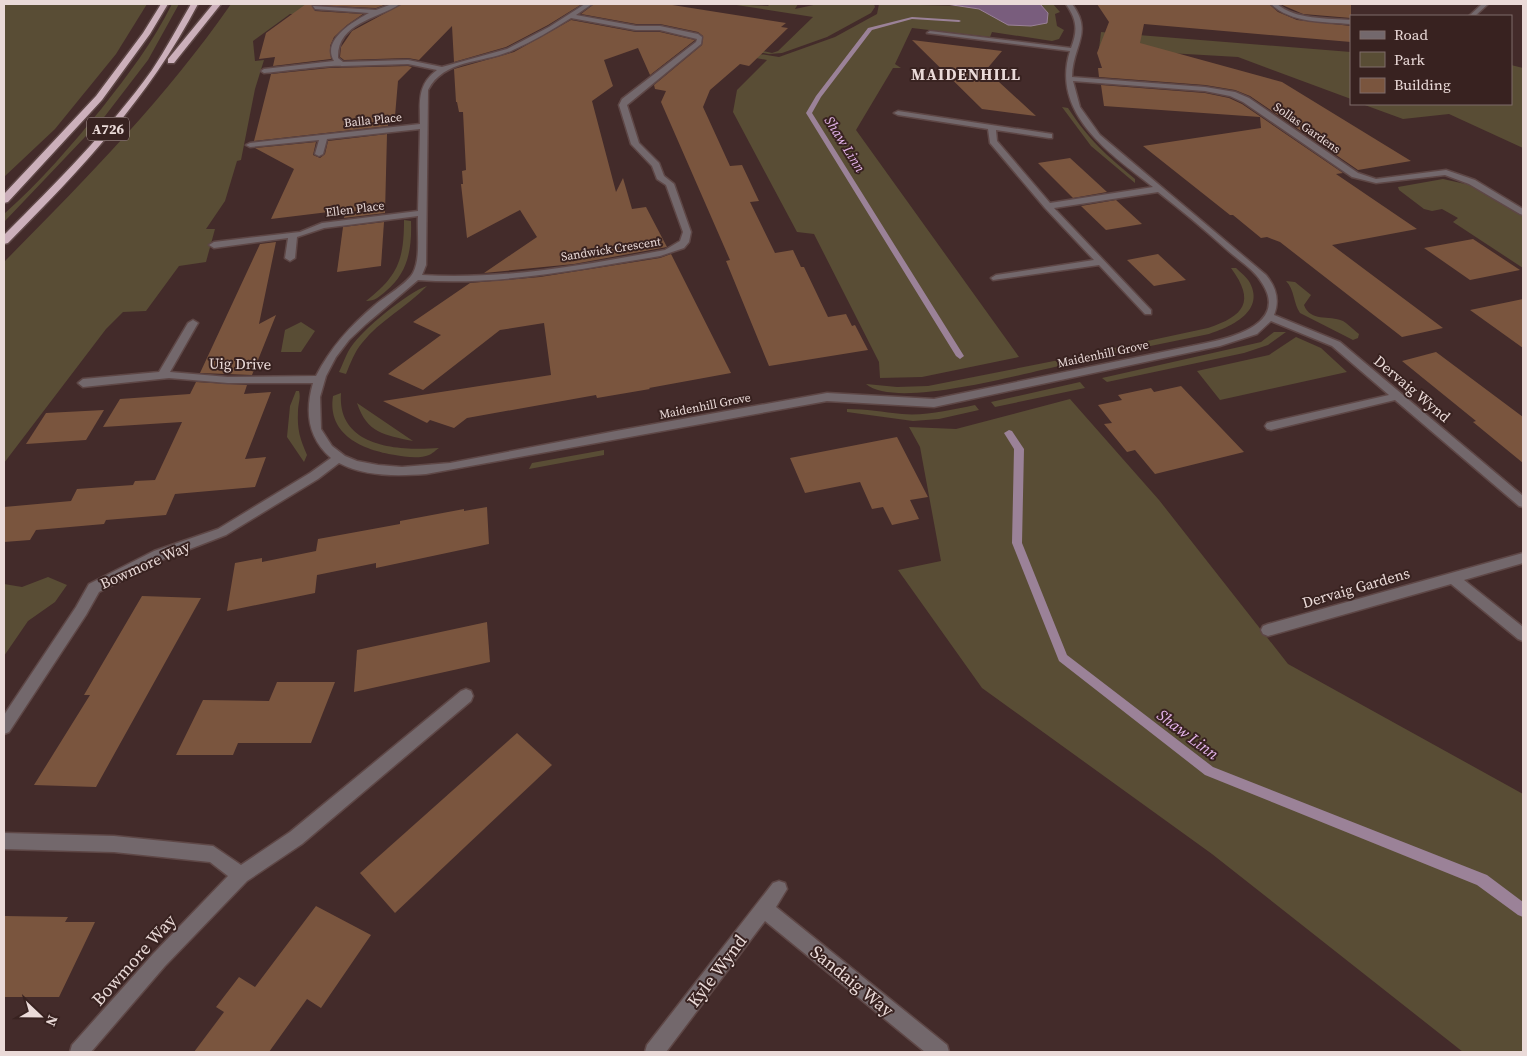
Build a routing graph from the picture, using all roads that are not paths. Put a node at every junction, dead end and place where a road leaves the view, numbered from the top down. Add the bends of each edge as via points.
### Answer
1 (164, 4) edge
2 (194, 4) edge
3 (218, 4) edge
4 (397, 4) edge
5 (589, 4) edge
6 (1069, 4) edge
7 (1274, 4) edge
8 (1485, 4) edge
9 (315, 6) dead end
10 (378, 12) junction
11 (1473, 15) edge
12 (570, 16) junction
13 (1350, 22) edge
14 (930, 33) dead end
15 (1074, 50) junction
16 (338, 62) junction
17 (442, 70) junction
18 (264, 71) dead end
19 (1069, 79) junction
20 (132, 102) junction
21 (898, 113) dead end
22 (424, 126) junction
23 (992, 128) junction
24 (324, 136) junction
25 (1049, 136) dead end
26 (250, 145) dead end
27 (319, 154) dead end
28 (1159, 189) junction
29 (4, 200) edge
30 (1048, 206) junction
31 (1523, 212) edge
32 (423, 213) junction
33 (292, 235) junction
34 (4, 241) edge
35 (214, 245) dead end
36 (290, 258) dead end
37 (1101, 262) junction
38 (416, 277) junction
39 (996, 278) dead end
40 (1148, 312) dead end
41 (1270, 317) junction
42 (193, 323) dead end
43 (162, 376) junction
44 (318, 379) junction
45 (83, 383) dead end
46 (1398, 396) junction
47 (1271, 426) dead end
48 (338, 458) junction
49 (1523, 503) edge
50 (1523, 558) edge
51 (1453, 578) junction
52 (1268, 630) dead end
53 (1523, 635) edge
54 (466, 696) dead end
55 (4, 727) edge
56 (4, 841) edge
57 (241, 875) junction
58 (779, 889) dead end
59 (764, 909) junction
60 (79, 1052) edge
61 (654, 1052) edge
62 (940, 1052) edge

1 - 29 highway, A726 via 99,98
2 - 20 highway, A726 via 170,48
3 - 20 highway
4 - 10 street
5 - 12 street
6 - 15 street via 1081,22
7 - 13 street via 1284,11 1306,17
8 - 11 street
9 - 10 street
10 - 16 street via 341,36 335,44
12 - 17 street via 509,50
12 - 38 street, Sandwick Crescent via 636,28 666,29 700,38 623,105 635,144 656,165 660,177 670,184 687,237 673,251 486,280
14 - 15 street
15 - 19 street
16 - 17 street via 352,65 408,62
16 - 18 street
17 - 22 street via 428,81 424,90
19 - 28 street via 1073,98 1084,120 1109,147
19 - 31 street, Sollas Gardens via 1205,88 1232,94 1246,100 1354,175 1376,181 1446,172 1472,182
20 - 34 highway, A726
21 - 23 street
22 - 24 street, Balla Place
22 - 32 street
23 - 25 street
23 - 30 street via 993,141
24 - 26 street, Balla Place
24 - 27 street, Balla Place
28 - 30 street
28 - 41 street via 1266,281 1272,293
30 - 37 street
32 - 33 street, Ellen Place via 322,226
32 - 38 street via 421,265
33 - 35 street, Ellen Place
33 - 36 street
37 - 39 street
37 - 40 street
38 - 44 street, Maidenhill Grove via 350,331
41 - 46 street, Dervaig Wynd via 1336,344
41 - 48 street, Maidenhill Grove via 1253,332 1232,339 934,403 827,397 440,469 374,468
42 - 43 street
43 - 44 street, Uig Drive via 228,380
43 - 45 street, Uig Drive
44 - 48 street, Maidenhill Grove via 313,409 315,432
46 - 47 street
46 - 49 street, Dervaig Wynd
48 - 55 street, Bowmore Way via 222,532 159,555 94,588
50 - 51 street, Dervaig Gardens
51 - 52 street, Dervaig Gardens
51 - 53 street
54 - 57 street, Bowmore Way via 296,838
56 - 57 street via 114,844 212,854
57 - 60 street, Bowmore Way via 159,960
58 - 59 street, Kyle Wynd
59 - 61 street, Kyle Wynd
59 - 62 street, Sandaig Way

